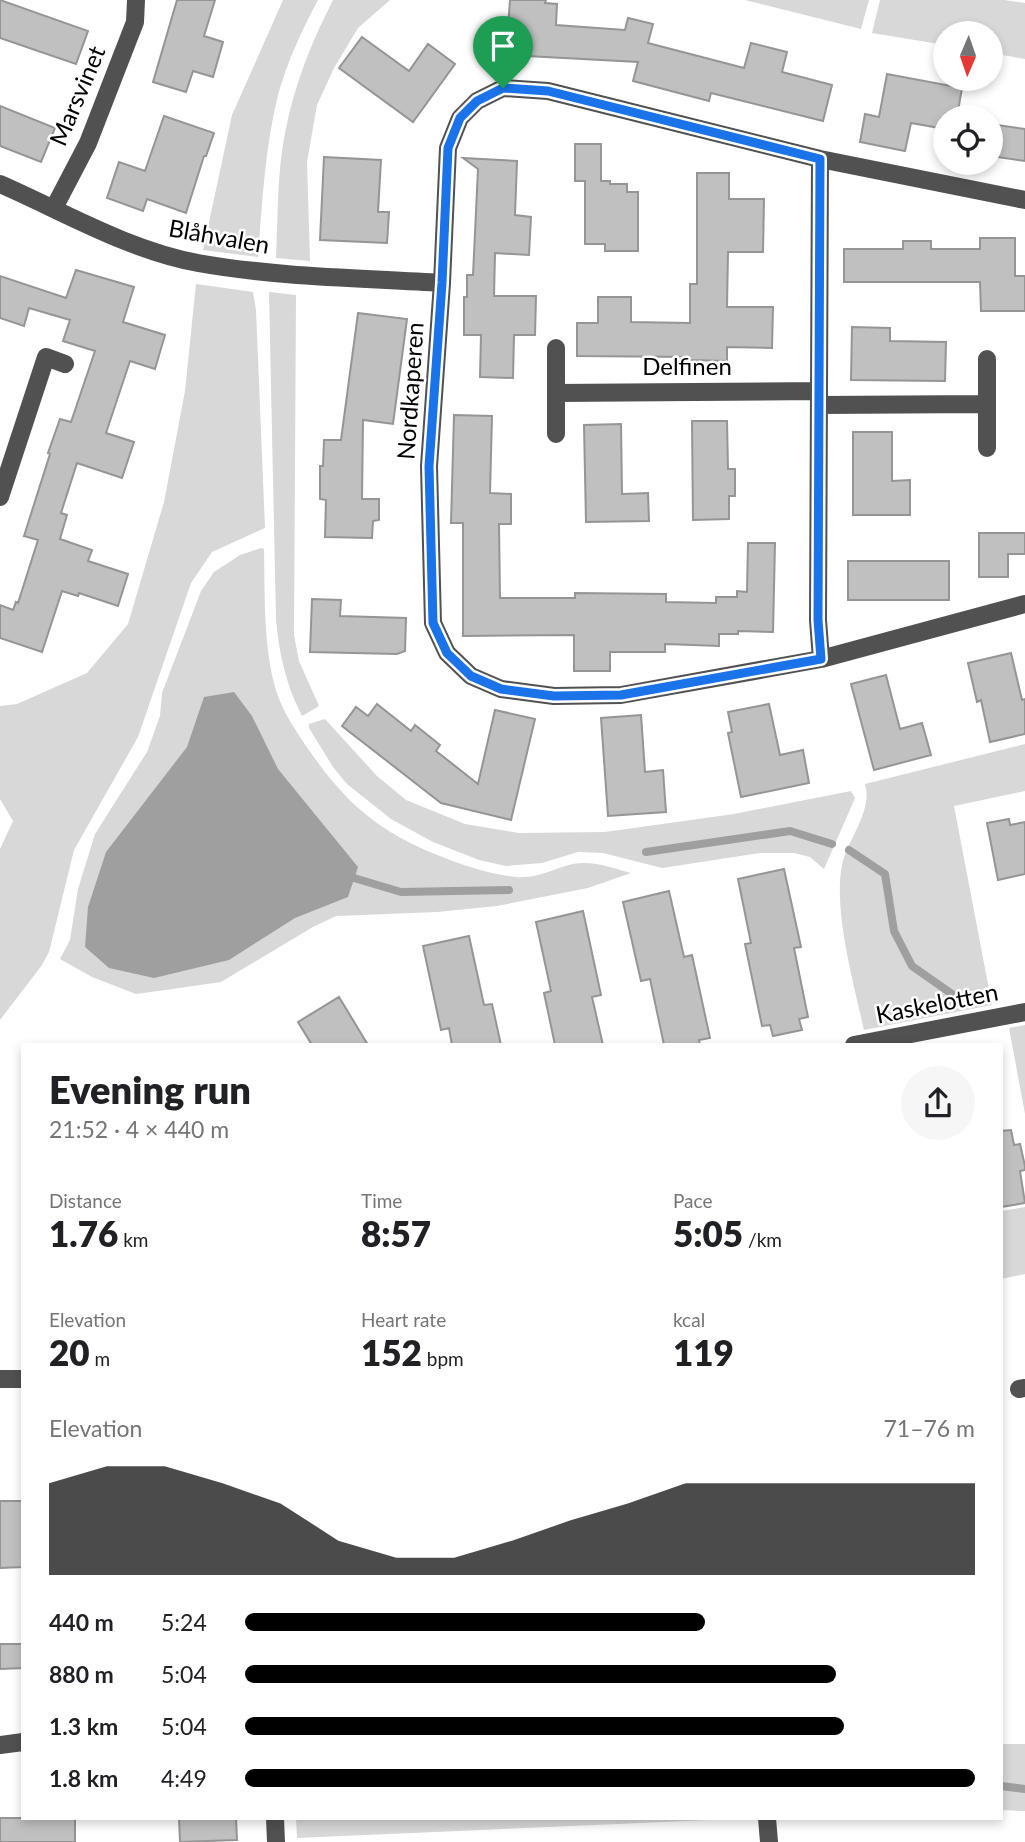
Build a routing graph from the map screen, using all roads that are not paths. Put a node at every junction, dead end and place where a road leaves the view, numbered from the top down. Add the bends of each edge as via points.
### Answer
1 (136, 0) edge
2 (820, 159) junction
3 (0, 184) edge
4 (1025, 200) edge
5 (54, 208) junction
6 (442, 283) junction
7 (556, 348) dead end
8 (987, 359) dead end
9 (65, 364) dead end
10 (556, 393) junction
11 (819, 398) junction
12 (987, 404) junction
13 (556, 435) dead end
14 (987, 448) dead end
15 (6, 457) edge
16 (0, 497) edge
17 (1025, 604) edge
18 (821, 659) junction
19 (1025, 1012) edge
20 (862, 1043) edge
21 (21, 1378) edge
22 (0, 1379) edge
23 (21, 1742) edge
24 (0, 1745) edge
25 (275, 1820) edge
26 (767, 1820) edge
27 (276, 1842) edge
28 (769, 1842) edge

1 - 5 street, Marsvinet via 135,22 88,142
2 - 4 street, Nordkaperen
2 - 6 street, Nordkaperen via 548,91 503,88 477,101 460,118 448,148
2 - 11 street
3 - 5 street, Blåhvalen
5 - 6 street, Blåhvalen via 131,244 196,263
6 - 18 street, Nordkaperen via 429,466 433,623 447,653 471,676 501,689 554,696 621,695
7 - 10 street
8 - 12 street
9 - 15 street via 46,357
10 - 11 street, Delfinen
10 - 13 street
11 - 12 street, Delfinen
11 - 18 street
12 - 14 street
15 - 16 street
17 - 18 street, Nordkaperen
19 - 20 street, Kaskelotten
21 - 22 street
23 - 24 street
25 - 27 street
26 - 28 street

